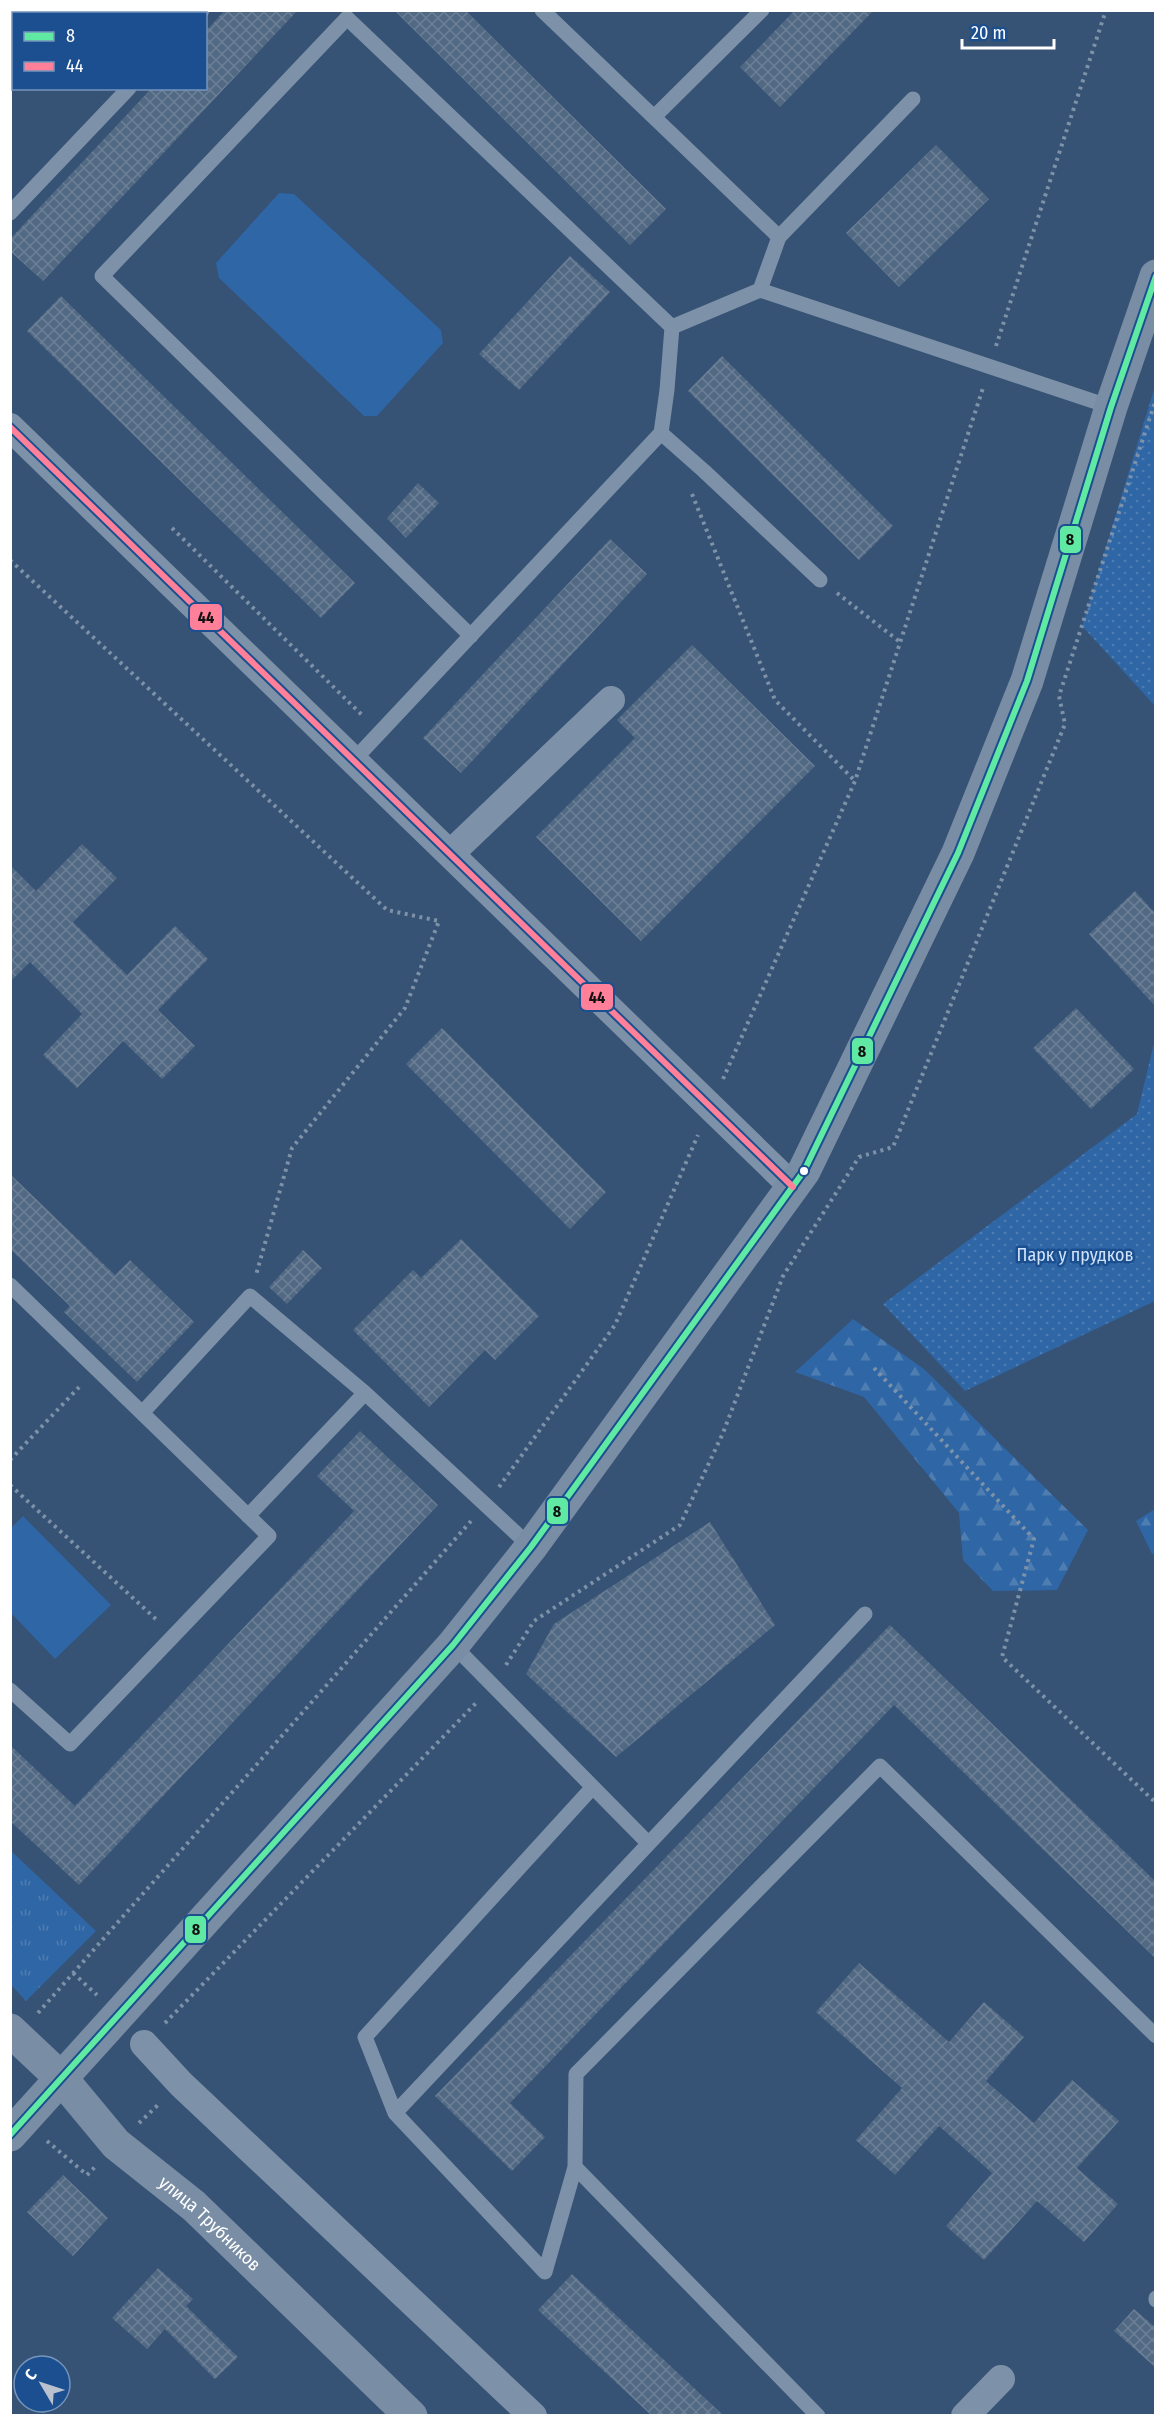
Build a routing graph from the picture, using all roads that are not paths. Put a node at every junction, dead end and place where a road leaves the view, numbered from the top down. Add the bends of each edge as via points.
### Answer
1 (542, 10) edge
2 (762, 10) edge
3 (127, 90) edge
4 (913, 99) dead end
5 (654, 117) junction
6 (10, 213) edge
7 (778, 237) junction
8 (1155, 276) edge
9 (760, 290) junction
10 (672, 327) junction
11 (1111, 407) junction
12 (10, 427) edge
13 (661, 433) junction
14 (820, 580) road end
15 (471, 636) junction
16 (611, 700) dead end
17 (353, 761) junction
18 (450, 854) junction
19 (793, 1187) junction
20 (10, 1285) edge
21 (365, 1394) junction
22 (143, 1412) junction
23 (248, 1516) junction
24 (531, 1546) junction
25 (865, 1614) dead end
26 (453, 1645) junction
27 (10, 1690) edge
28 (592, 1788) junction
29 (648, 1844) junction
30 (14, 2033) edge
31 (1155, 2036) edge
32 (144, 2044) dead end
33 (62, 2079) junction
34 (395, 2113) junction
35 (10, 2135) edge
36 (575, 2167) junction
37 (1001, 2379) dead end
38 (411, 2415) edge
39 (533, 2415) edge
40 (818, 2415) edge
41 (965, 2415) edge

1 - 5 lane
2 - 5 lane
3 - 6 lane
4 - 7 lane
5 - 7 lane
7 - 9 lane
8 - 11 street
9 - 10 lane
9 - 11 lane
10 - 13 lane
10 - 15 lane via 347,18 102,276
11 - 19 street via 1027,681 958,853 810,1161
12 - 17 street
13 - 14 lane
13 - 15 lane
15 - 17 lane
16 - 18 street
17 - 18 street
18 - 19 street
19 - 24 street
20 - 22 lane
21 - 22 lane via 250,1296
21 - 23 lane
21 - 24 lane
22 - 23 lane
23 - 27 lane via 269,1536 70,1744
24 - 26 street
25 - 29 lane
26 - 28 lane
26 - 33 street
28 - 29 lane
28 - 34 lane via 365,2037
29 - 34 lane
30 - 33 street, улица Трубников
31 - 36 lane via 880,1766 576,2074
32 - 39 street via 181,2084
33 - 35 street
33 - 38 street, улица Трубников via 116,2144 194,2206
34 - 36 lane via 545,2272
36 - 40 lane
37 - 41 street

